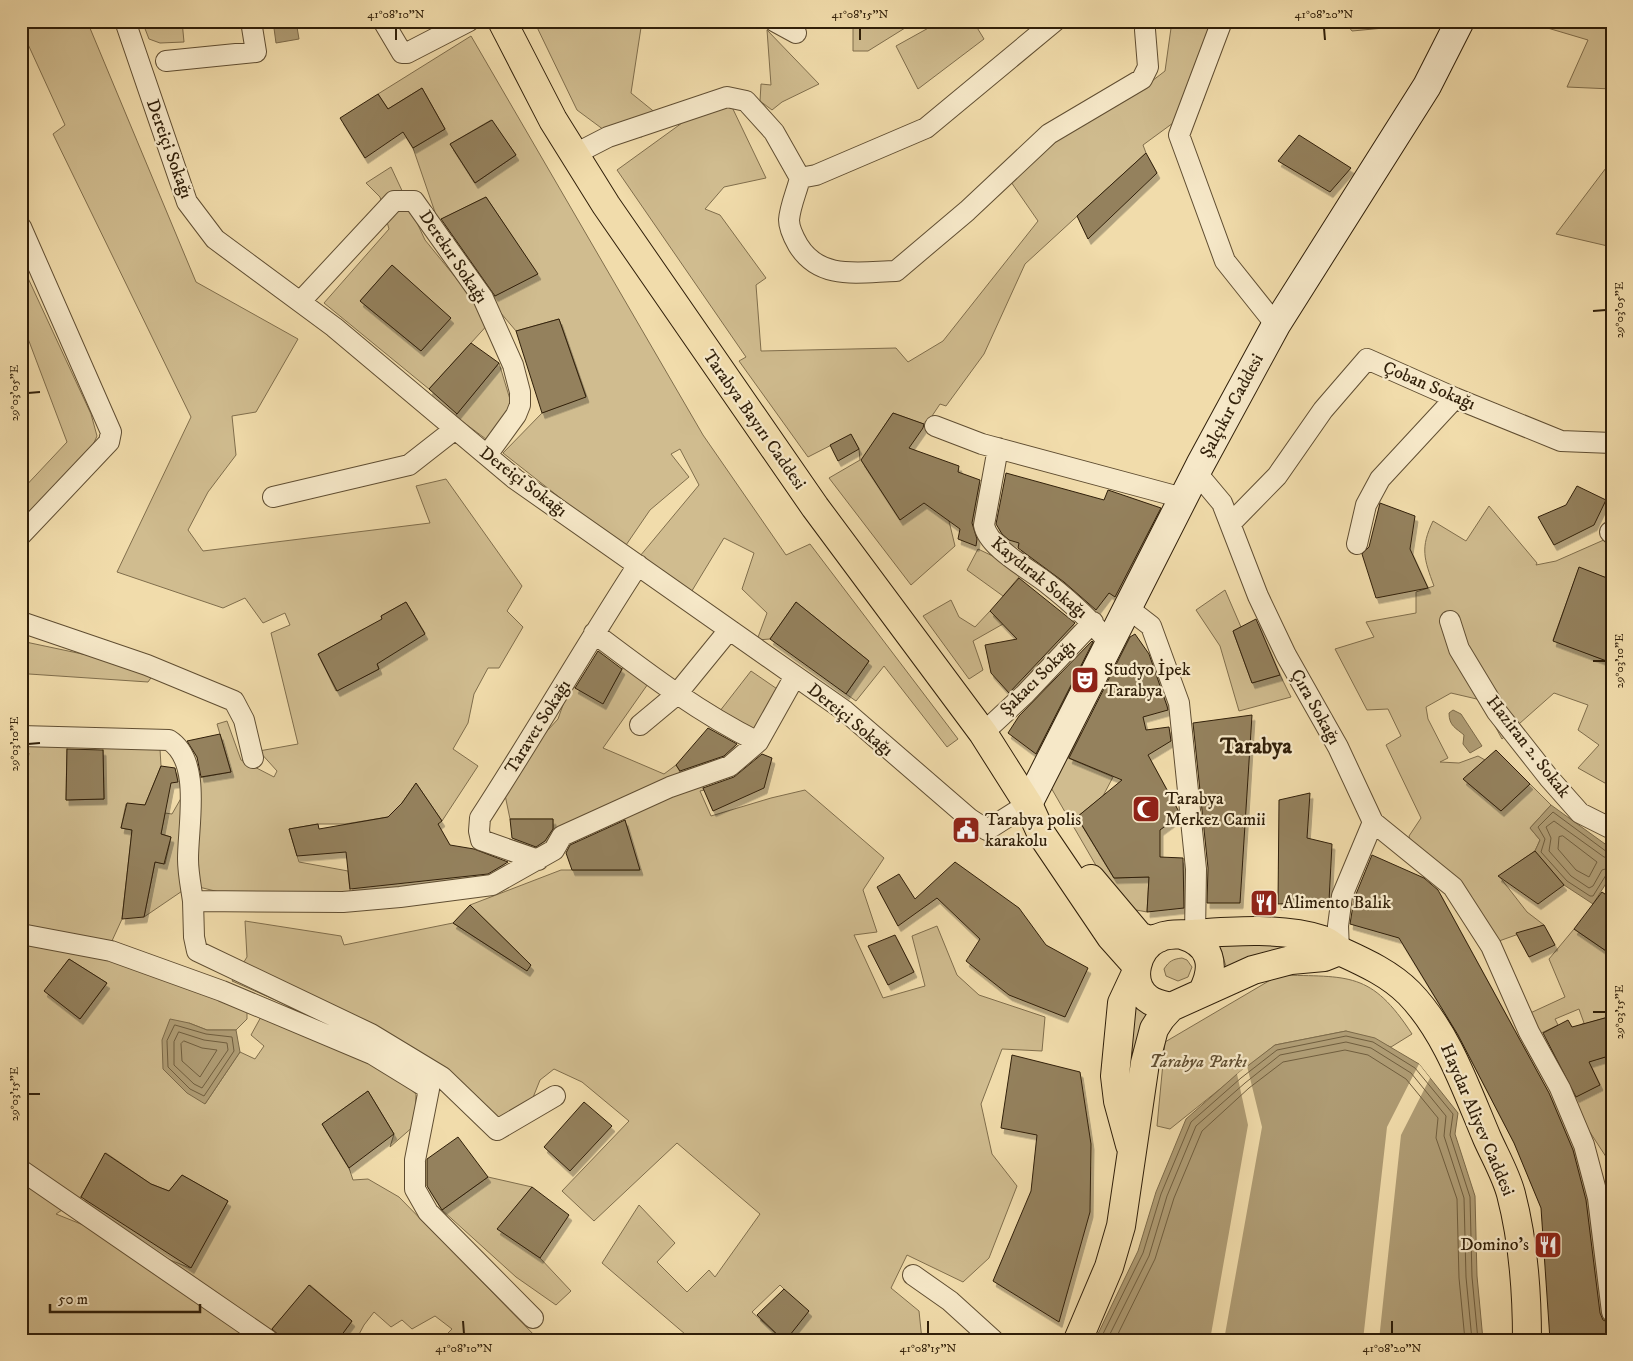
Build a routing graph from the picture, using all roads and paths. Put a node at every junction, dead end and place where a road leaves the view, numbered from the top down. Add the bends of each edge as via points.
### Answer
1 (125, 21) edge
2 (251, 21) edge
3 (383, 21) edge
4 (469, 21) edge
5 (502, 21) edge
6 (774, 21) edge
7 (1056, 21) edge
8 (1222, 21) edge
9 (1460, 21) edge
10 (1145, 30) dead end
11 (796, 33) dead end
12 (166, 61) dead end
13 (573, 155) junction
14 (800, 178) junction
15 (21, 228) edge
16 (300, 302) junction
17 (1276, 325) junction
18 (1455, 398) junction
19 (935, 426) dead end
20 (455, 429) junction
21 (1612, 443) edge
22 (998, 448) junction
23 (486, 455) junction
24 (1196, 472) junction
25 (273, 497) dead end
26 (1183, 498) junction
27 (1230, 524) junction
28 (21, 535) edge
29 (1357, 544) dead end
30 (638, 565) junction
31 (1128, 609) junction
32 (1450, 620) dead end
33 (21, 622) edge
34 (1093, 622) junction
35 (729, 630) junction
36 (594, 632) junction
37 (1110, 644) junction
38 (794, 676) junction
39 (676, 695) junction
40 (640, 725) dead end
41 (983, 733) junction
42 (21, 736) edge
43 (758, 742) junction
44 (253, 758) dead end
45 (1028, 804) junction
46 (1373, 822) junction
47 (1612, 829) edge
48 (538, 860) junction
49 (193, 901) junction
50 (21, 934) edge
51 (1179, 936) junction
52 (1339, 951) junction
53 (1136, 969) junction
54 (1203, 991) junction
55 (1171, 1006) junction
56 (555, 1096) dead end
57 (1131, 1149) junction
58 (21, 1170) edge
59 (913, 1276) dead end
60 (1612, 1312) edge
61 (534, 1318) dead end
62 (268, 1340) edge
63 (993, 1340) edge
64 (1078, 1340) edge
65 (1528, 1340) edge

1 - 16 street, Dereiçi Sokağı via 187,202 215,239
2 - 12 street via 256,52
3 - 4 street via 402,53
5 - 13 main road, Tarabya Bayırı Caddesi
6 - 11 street
7 - 14 street via 926,128 828,171
8 - 17 street via 1178,134 1224,261
9 - 17 main road, Şalçıkır Caddesi via 1427,86
10 - 14 street via 1148,67 1142,79 1050,134 896,271 828,271 803,252 789,221
13 - 14 street via 608,137 727,97 746,101 774,132
13 - 41 main road, Tarabya Bayırı Caddesi via 784,464
15 - 28 street via 111,432 109,442
16 - 20 street, Dereiçi Sokağı
16 - 23 street, Derekır Sokağı via 394,201 414,201 483,298 513,365 520,405
17 - 24 main road, Şalçıkır Caddesi
18 - 21 street, Çoban Sokağı via 1561,441
18 - 27 street, Çoban Sokağı via 1367,359 1323,410 1277,476
18 - 29 street via 1380,479 1366,505
19 - 22 street
20 - 23 street, Dereiçi Sokağı
20 - 25 street via 409,465
22 - 26 street
22 - 34 street, Kaydırak Sokağı via 985,534
23 - 30 street, Dereiçi Sokağı via 514,479
24 - 26 main road, Şalçıkır Caddesi
24 - 27 street, Çıra Sokağı via 1222,503
26 - 31 main road, Şalçıkır Caddesi
27 - 46 street, Çıra Sokağı via 1258,596 1286,655 1338,747
30 - 35 street, Dereiçi Sokağı
30 - 36 street, Taravet Sokağı
31 - 37 main road, Şalçıkır Caddesi
31 - 51 street via 1151,626 1179,704 1196,868
32 - 47 street, Haziran 2. Sokak via 1460,649 1497,712 1580,812
33 - 44 street via 147,664 234,701 244,720
34 - 37 street, Kaydırak Sokağı
34 - 41 street, Şakacı Sokağı
35 - 38 street, Dereiçi Sokağı
35 - 39 street
36 - 39 street
36 - 48 street, Taravet Sokağı via 538,729 480,818 481,840
37 - 45 main road, Şalçıkır Caddesi
38 - 43 street
38 - 45 street, Dereiçi Sokağı via 845,711 947,802 987,830
39 - 40 street
39 - 43 street
41 - 45 main road, Tarabya Bayırı Caddesi
42 - 49 street via 169,740 175,744 188,766 188,860
43 - 48 street via 730,766 670,787 562,836 554,850
45 - 51 main road, Tarabya Bayırı Caddesi via 1056,829 1092,882 1139,936 1148,940
45 - 53 main road, Tarabya Bayırı Caddesi via 1042,835
46 - 52 street via 1342,896
46 - 60 street via 1453,887 1491,946 1584,1144 1598,1198
48 - 49 street via 492,885 400,897 342,902
49 - 56 street via 197,951 371,1034 442,1076 497,1130
50 - 61 street via 110,952 222,991 372,1054 429,1089 414,1160 415,1189 428,1212
51 - 52 main road, Haydar Aliyev Caddesi via 1234,931 1300,936 1330,943
51 - 53 main road via 1144,949
51 - 54 main road via 1196,940 1210,959 1209,979
52 - 54 main road via 1311,959 1276,963
52 - 65 main road, Haydar Aliyev Caddesi via 1373,966 1407,992 1419,1004 1447,1047 1511,1193 1526,1292
53 - 55 main road via 1139,989 1146,998 1156,1004
53 - 57 main road via 1122,1003 1115,1076
54 - 55 main road
55 - 57 main road via 1154,1029 1148,1049
57 - 64 main road via 1121,1226 1109,1267
58 - 62 street
59 - 63 street via 950,1301

